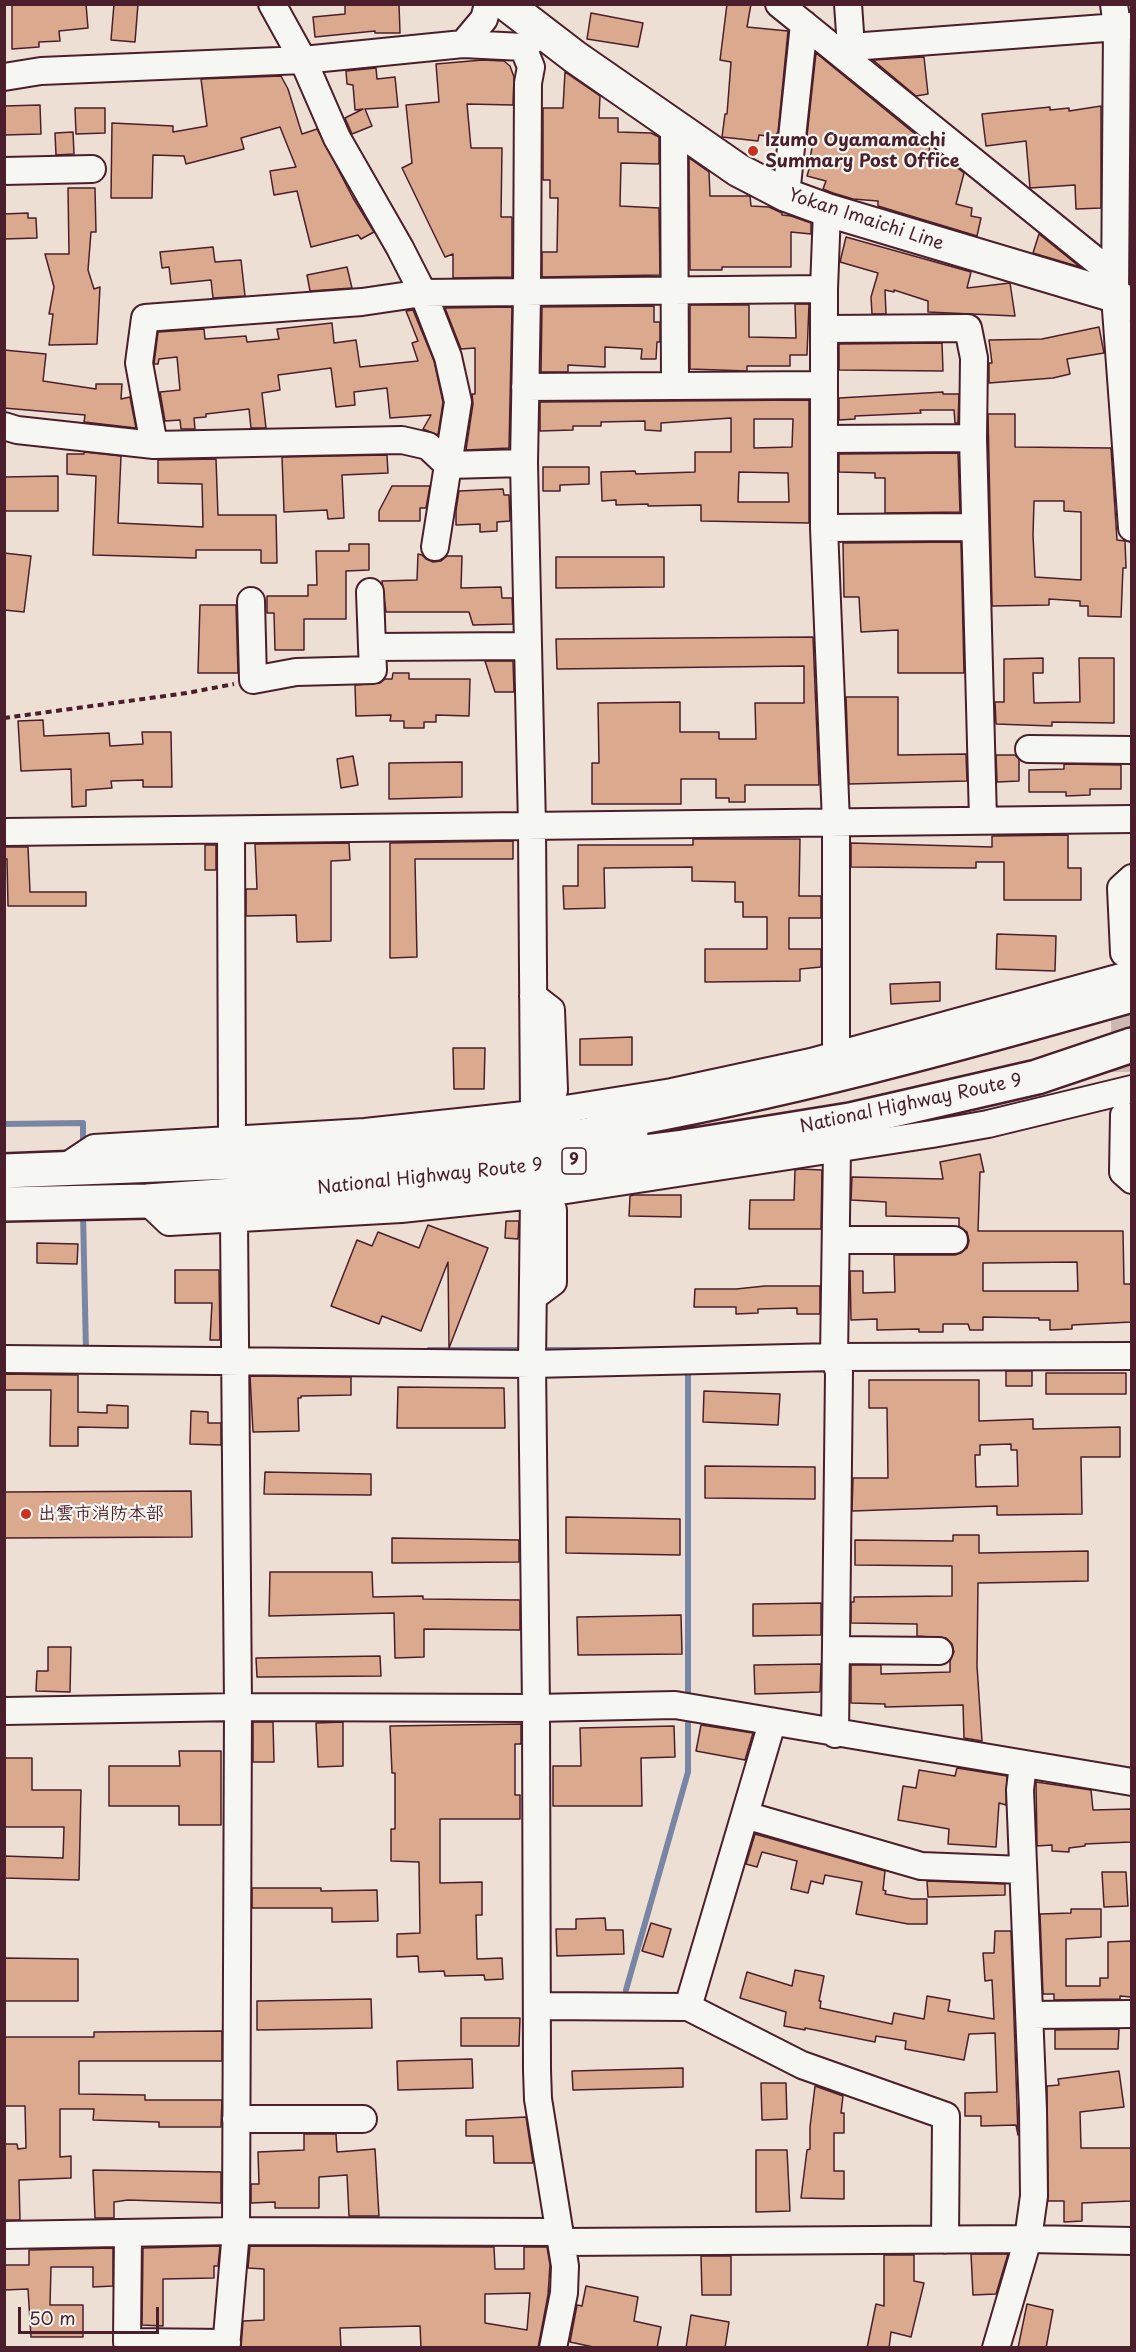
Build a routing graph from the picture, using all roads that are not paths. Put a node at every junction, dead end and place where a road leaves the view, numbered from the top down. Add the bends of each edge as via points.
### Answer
1 (272, 4) edge
2 (488, 4) edge
3 (506, 4) edge
4 (779, 4) edge
5 (848, 4) edge
6 (1121, 19) edge
7 (804, 24) junction
8 (533, 40) junction
9 (463, 44) junction
10 (848, 51) junction
11 (303, 60) junction
12 (4, 77) edge
13 (674, 126) junction
14 (92, 169) dead end
15 (4, 171) edge
16 (786, 195) junction
17 (827, 210) junction
18 (674, 289) junction
19 (824, 290) junction
20 (527, 291) junction
21 (1121, 292) edge
22 (423, 293) junction
23 (825, 329) junction
24 (675, 385) junction
25 (823, 385) junction
26 (525, 387) junction
27 (4, 426) edge
28 (973, 438) junction
29 (825, 439) junction
30 (154, 445) junction
31 (524, 463) junction
32 (448, 465) junction
33 (964, 527) dead end
34 (824, 528) junction
35 (1131, 528) edge
36 (435, 547) dead end
37 (370, 592) dead end
38 (251, 601) dead end
39 (528, 646) junction
40 (372, 647) junction
41 (1029, 749) dead end
42 (1131, 750) edge
43 (1131, 819) edge
44 (983, 820) junction
45 (836, 822) junction
46 (532, 827) junction
47 (231, 830) junction
48 (4, 832) edge
49 (1131, 878) edge
50 (1128, 963) edge
51 (1131, 995) edge
52 (542, 1003) junction
53 (982, 1016) junction
54 (962, 1043) junction
55 (1131, 1044) edge
56 (836, 1055) junction
57 (1131, 1068) edge
58 (560, 1082) dead end
59 (1131, 1089) edge
60 (1011, 1098) junction
61 (534, 1114) junction
62 (1124, 1115) tunnel mouth
63 (988, 1124) junction
64 (366, 1132) junction
65 (844, 1134) junction
66 (232, 1141) junction
67 (500, 1142) junction
68 (683, 1147) junction
69 (336, 1158) junction
70 (61, 1170) junction
71 (4, 1171) edge
72 (656, 1174) junction
73 (1131, 1179) edge
74 (393, 1184) junction
75 (147, 1201) junction
76 (544, 1202) junction
77 (4, 1204) edge
78 (360, 1212) junction
79 (234, 1218) junction
80 (567, 1232) dead end
81 (836, 1240) junction
82 (954, 1240) dead end
83 (553, 1282) junction
84 (533, 1298) junction
85 (1131, 1356) edge
86 (834, 1357) junction
87 (4, 1359) edge
88 (236, 1362) junction
89 (532, 1364) junction
90 (836, 1650) junction
91 (939, 1651) dead end
92 (238, 1707) junction
93 (536, 1708) junction
94 (4, 1711) edge
95 (772, 1723) junction
96 (836, 1734) junction
97 (1023, 1764) junction
98 (1131, 1782) edge
99 (745, 1815) junction
100 (1023, 1870) junction
101 (537, 2006) junction
102 (688, 2007) junction
103 (1131, 2014) edge
104 (1030, 2015) junction
105 (363, 2119) dead end
106 (236, 2120) junction
107 (236, 2231) junction
108 (128, 2233) junction
109 (4, 2235) edge
110 (560, 2237) junction
111 (1028, 2239) junction
112 (945, 2240) junction
113 (1131, 2241) edge
114 (227, 2345) edge
115 (553, 2348) edge
116 (996, 2348) edge

1 - 11 street
2 - 9 street via 484,19
3 - 8 main road, Yokan Imaichi Line
4 - 7 street
5 - 10 street
6 - 10 street
6 - 21 street
7 - 10 street
7 - 16 street
8 - 9 street
8 - 13 main road, Yokan Imaichi Line
8 - 20 street via 528,83
9 - 11 street
10 - 21 street
11 - 12 street via 41,71
11 - 22 street via 337,138
13 - 16 main road, Yokan Imaichi Line via 738,170
13 - 18 street
14 - 15 street
16 - 17 main road, Yokan Imaichi Line
17 - 19 street
17 - 21 main road, Yokan Imaichi Line
18 - 19 street
18 - 20 street
18 - 24 street
19 - 23 street
20 - 22 street
20 - 26 street
21 - 35 street
22 - 30 street via 362,302 145,318 139,363
22 - 32 street via 448,357 458,402
23 - 25 street
23 - 28 street via 968,328 974,358
24 - 25 street
24 - 26 street
25 - 29 street
26 - 31 street
27 - 30 street
28 - 29 street
28 - 44 street
29 - 34 street
30 - 32 street via 402,440 428,446
31 - 32 street
31 - 39 street
32 - 36 street
33 - 34 street
34 - 45 street
37 - 40 street
38 - 40 street via 253,680 297,672 373,670
39 - 40 street
39 - 46 street
41 - 42 street
43 - 44 street
44 - 45 street
45 - 46 street
45 - 56 street
46 - 47 street
46 - 52 street
47 - 48 street
47 - 66 street
49 - 50 street via 1121,888
50 - 53 street
51 - 54 highway, 9
52 - 58 street
52 - 61 street
53 - 54 street
53 - 56 street
54 - 67 highway, 9 via 662,1114
55 - 65 highway, National Highway Route 9 / 9 via 1037,1077
55 - 67 highway, National Highway Route 9 / 9 via 978,1079 788,1113 640,1132
56 - 61 street via 672,1092
57 - 60 highway, 9
59 - 63 street
60 - 63 street
60 - 65 highway, 9
61 - 64 street
62 - 73 street via 1124,1172
63 - 65 street
64 - 66 street
64 - 69 street
65 - 68 highway, National Highway Route 9 / 9
65 - 72 street
65 - 81 street
66 - 70 street via 94,1148
67 - 69 highway, National Highway Route 9 / 9
68 - 72 street
68 - 74 highway, National Highway Route 9 / 9
69 - 70 highway, National Highway Route 9 / 9
70 - 71 highway, National Highway Route 9 / 9
72 - 76 street
74 - 75 highway, National Highway Route 9 / 9
74 - 78 street
75 - 77 highway, National Highway Route 9 / 9
75 - 79 street via 168,1222
76 - 78 street
76 - 83 street
76 - 84 street
78 - 79 street
79 - 88 street
80 - 83 street via 568,1273
81 - 82 street
81 - 86 street
83 - 84 street
84 - 89 street
85 - 86 street
86 - 89 street
86 - 90 street via 839,1372
87 - 88 street
88 - 89 street
88 - 92 street
89 - 93 street
90 - 91 street
90 - 96 street
92 - 93 street
92 - 94 street
92 - 106 street
93 - 95 street via 675,1705
93 - 101 street
95 - 96 street
95 - 99 street
96 - 97 street
97 - 98 street
97 - 100 street
99 - 100 street via 921,1866
99 - 102 street
100 - 104 street
101 - 102 street
101 - 110 street via 538,2099
102 - 112 street via 802,2065 946,2116
103 - 104 street
104 - 111 street via 1034,2196
105 - 106 street
106 - 107 street
107 - 108 street
107 - 110 street
107 - 114 street
108 - 109 street
108 - 114 street via 127,2342
110 - 112 street
110 - 115 street via 564,2293
111 - 112 street
111 - 113 street
111 - 116 street

